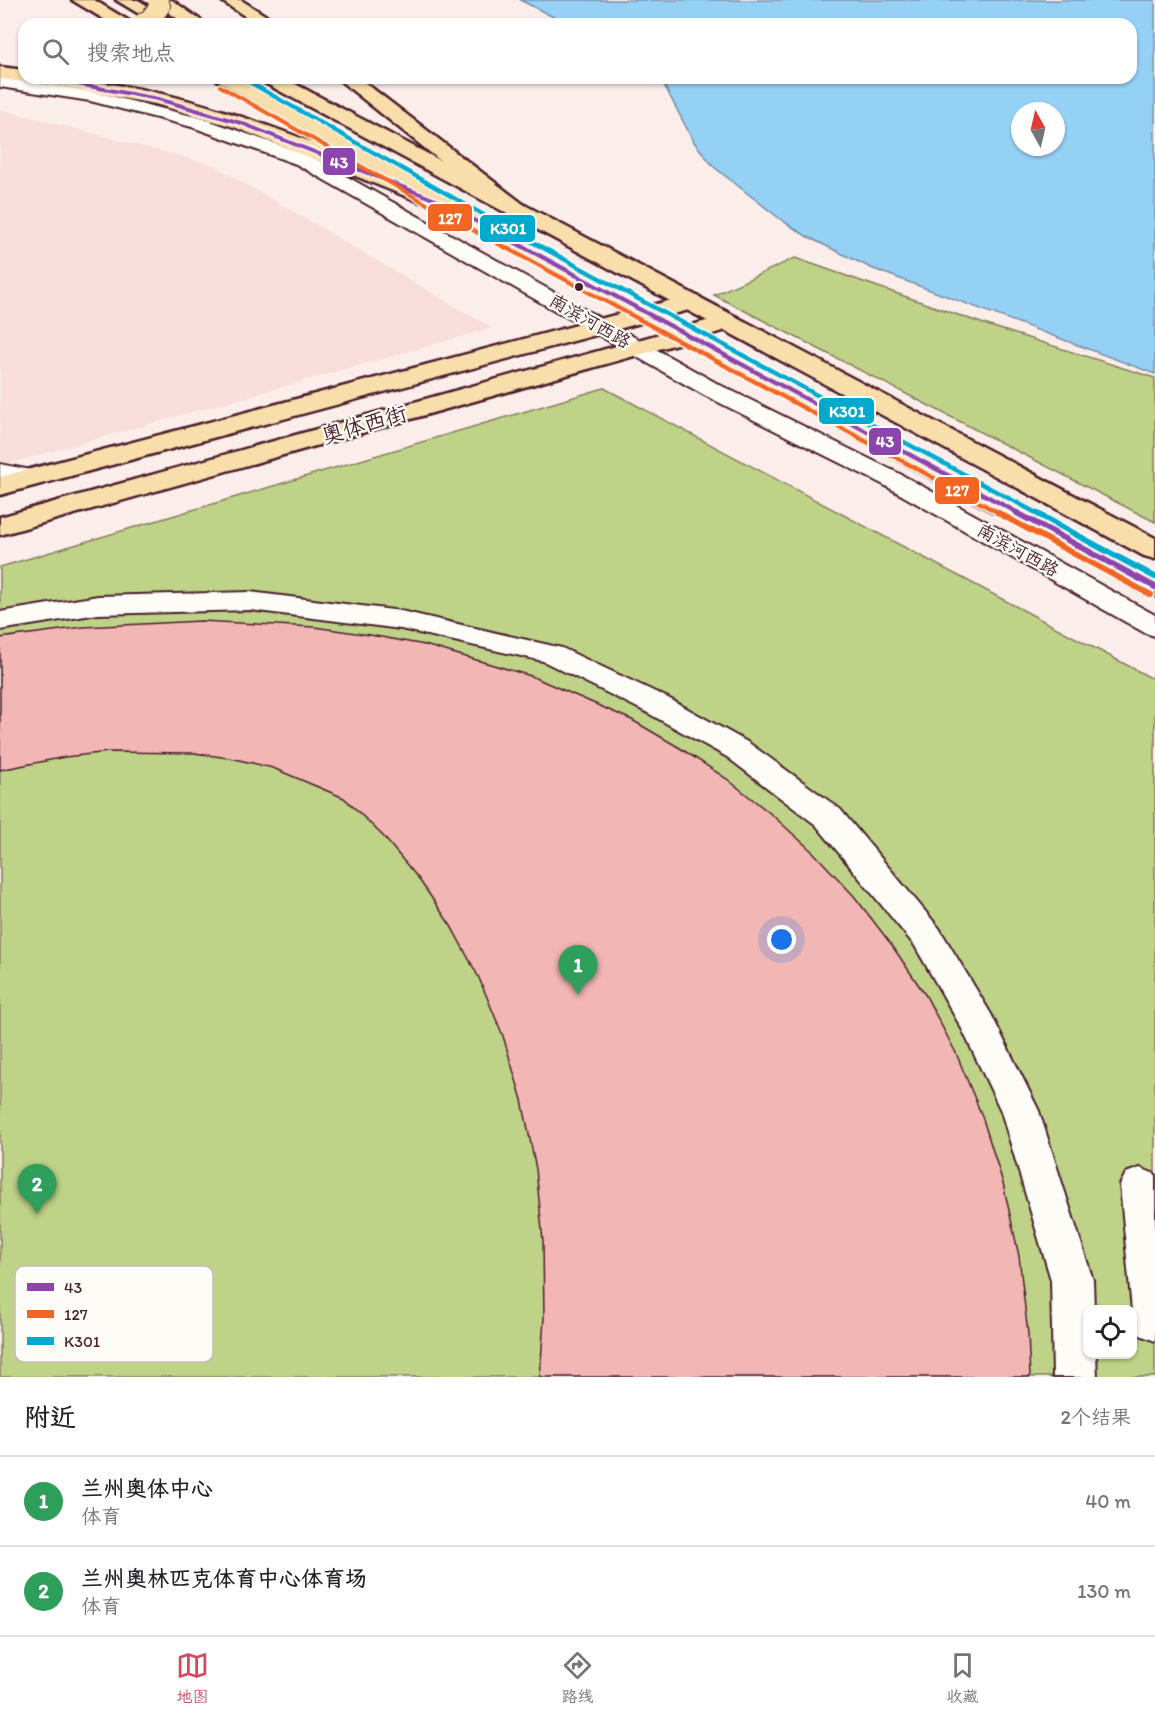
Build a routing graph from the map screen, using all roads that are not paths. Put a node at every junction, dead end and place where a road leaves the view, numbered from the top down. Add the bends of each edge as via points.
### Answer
1 (81, 0) edge
2 (125, 0) edge
3 (159, 0) edge
4 (229, 0) edge
5 (114, 18) edge
6 (148, 18) edge
7 (158, 18) edge
8 (188, 18) edge
9 (260, 18) edge
10 (0, 73) edge
11 (18, 75) edge
12 (0, 82) edge
13 (77, 84) edge
14 (234, 84) edge
15 (281, 84) edge
16 (356, 84) edge
17 (438, 201) junction
18 (515, 209) junction
19 (691, 302) junction
20 (648, 313) junction
21 (728, 322) junction
22 (599, 325) junction
23 (687, 334) junction
24 (637, 348) junction
25 (0, 472) edge
26 (32, 477) junction
27 (0, 486) edge
28 (0, 526) edge
29 (1155, 550) edge
30 (1155, 588) edge
31 (0, 621) edge
32 (1155, 627) edge
33 (1140, 1185) dead end
34 (1155, 1322) edge
35 (1075, 1377) edge

1 - 5 main road
2 - 7 main road
3 - 6 main road, bridge via 160,6
3 - 8 main road
4 - 9 main road
10 - 11 main road
12 - 22 street, 南滨河西路 via 90,96 187,120 303,160
13 - 17 main road via 158,99 241,123
14 - 17 main road, 南滨河西路
15 - 18 main road
16 - 18 main road
17 - 20 main road, 南滨河西路
18 - 19 main road
19 - 20 main road, 奥体西街
19 - 21 main road
20 - 22 main road, 奥体西街
20 - 23 main road, 南滨河西路
21 - 23 main road, 奥体西街
21 - 29 main road
22 - 24 street, 南滨河西路
22 - 26 main road, 奥体西街
23 - 24 main road, 奥体西街
23 - 30 main road, 南滨河西路
24 - 28 main road, 奥体西街
24 - 32 street, 南滨河西路 via 893,480
25 - 26 street
26 - 27 main road, 奥体西街
31 - 35 street via 98,605 250,601 401,620 552,654 738,750 828,817 927,938 978,1024 1020,1110 1072,1280
33 - 34 street

